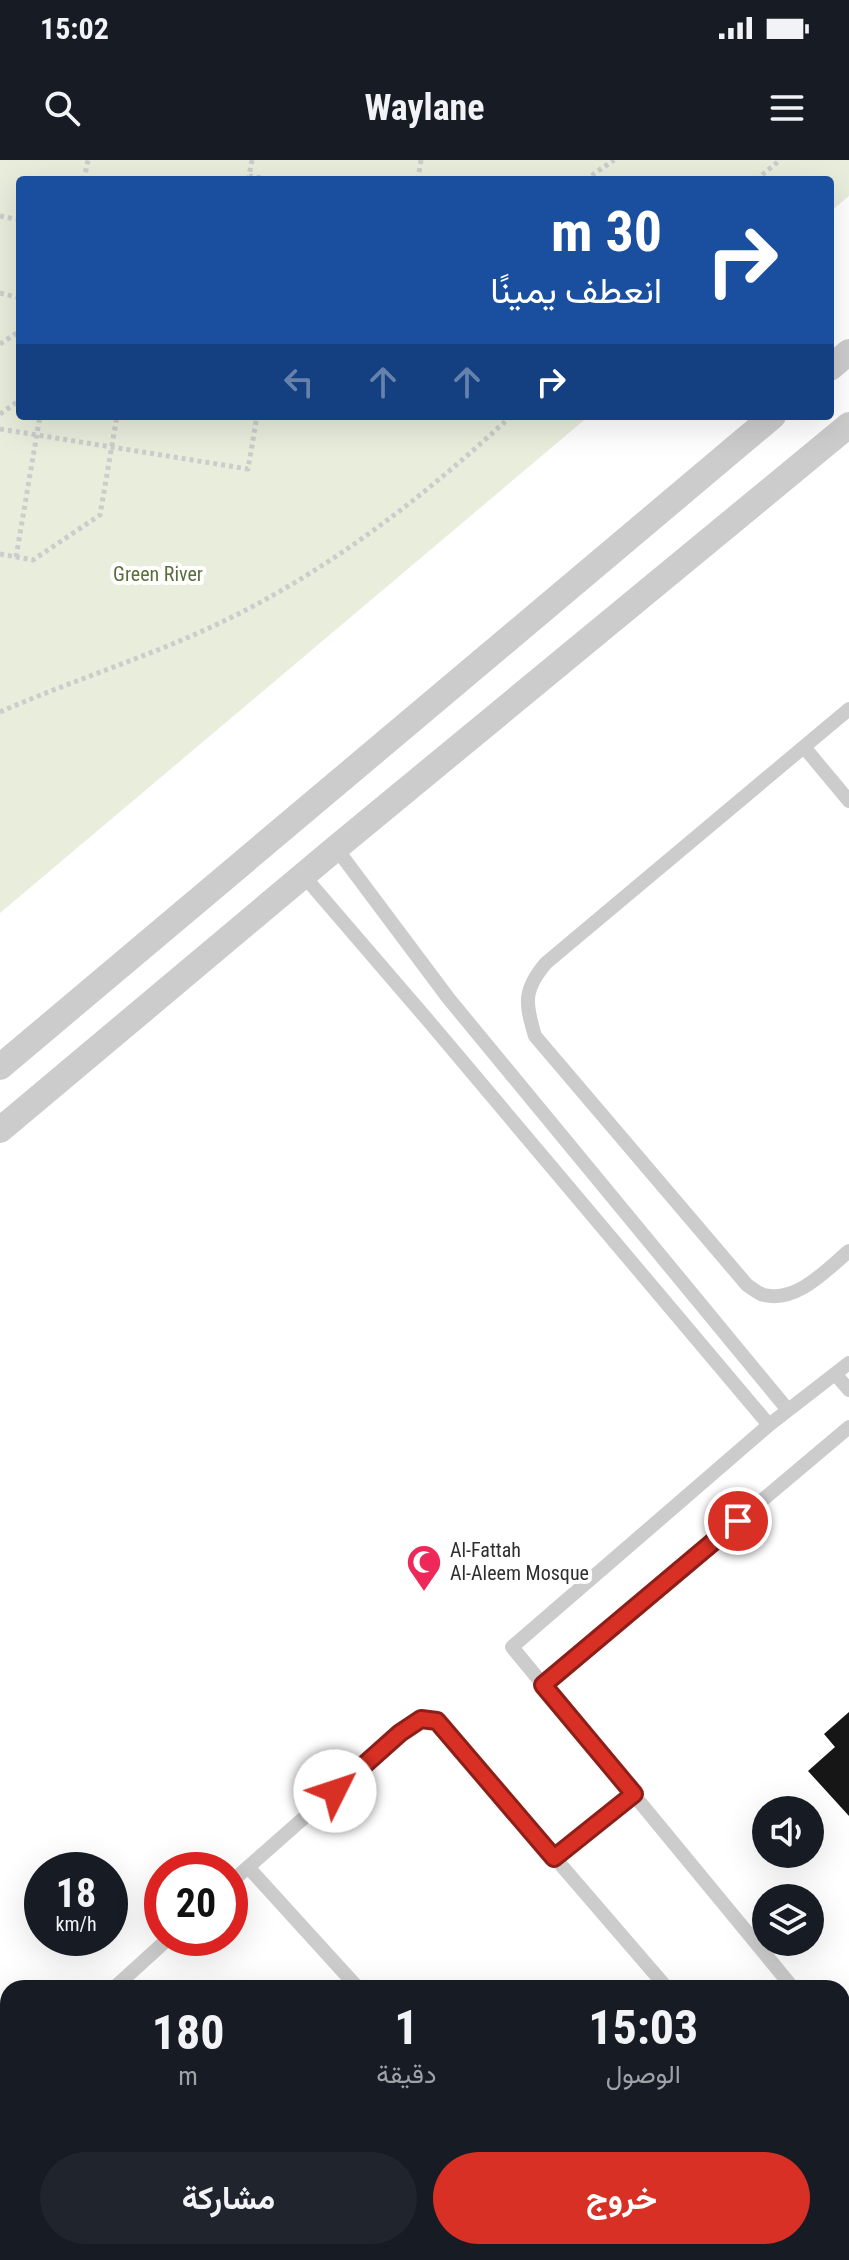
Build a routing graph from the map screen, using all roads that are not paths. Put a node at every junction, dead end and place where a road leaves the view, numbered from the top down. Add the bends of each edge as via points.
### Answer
1 (768, 420) edge
2 (849, 425) edge
3 (849, 709) edge
4 (804, 747) junction
5 (849, 801) edge
6 (336, 848) junction
7 (303, 875) junction
8 (0, 1067) edge
9 (0, 1130) edge
10 (849, 1251) edge
11 (849, 1363) edge
12 (836, 1375) junction
13 (849, 1390) edge
14 (788, 1410) junction
15 (769, 1425) junction
16 (849, 1427) edge
17 (543, 1685) junction
18 (634, 1794) junction
19 (554, 1858) junction
20 (248, 1867) joint
21 (149, 1956) edge
22 (123, 1980) edge
23 (351, 1980) edge
24 (660, 1980) edge
25 (786, 1980) edge

1 - 8 street
2 - 6 street
3 - 4 lane
4 - 5 lane
4 - 10 lane via 546,963 532,979 526,1008 535,1036 747,1285 763,1295 783,1295 805,1287
6 - 7 street
6 - 14 lane via 449,999
7 - 9 street
7 - 15 lane
11 - 12 lane
12 - 13 lane
12 - 14 lane
14 - 15 lane
15 - 17 lane via 512,1647
16 - 17 lane
17 - 18 lane
18 - 19 lane
18 - 25 lane
19 - 20 lane via 437,1721 421,1719
19 - 24 lane
20 - 23 lane
21 - 22 lane

